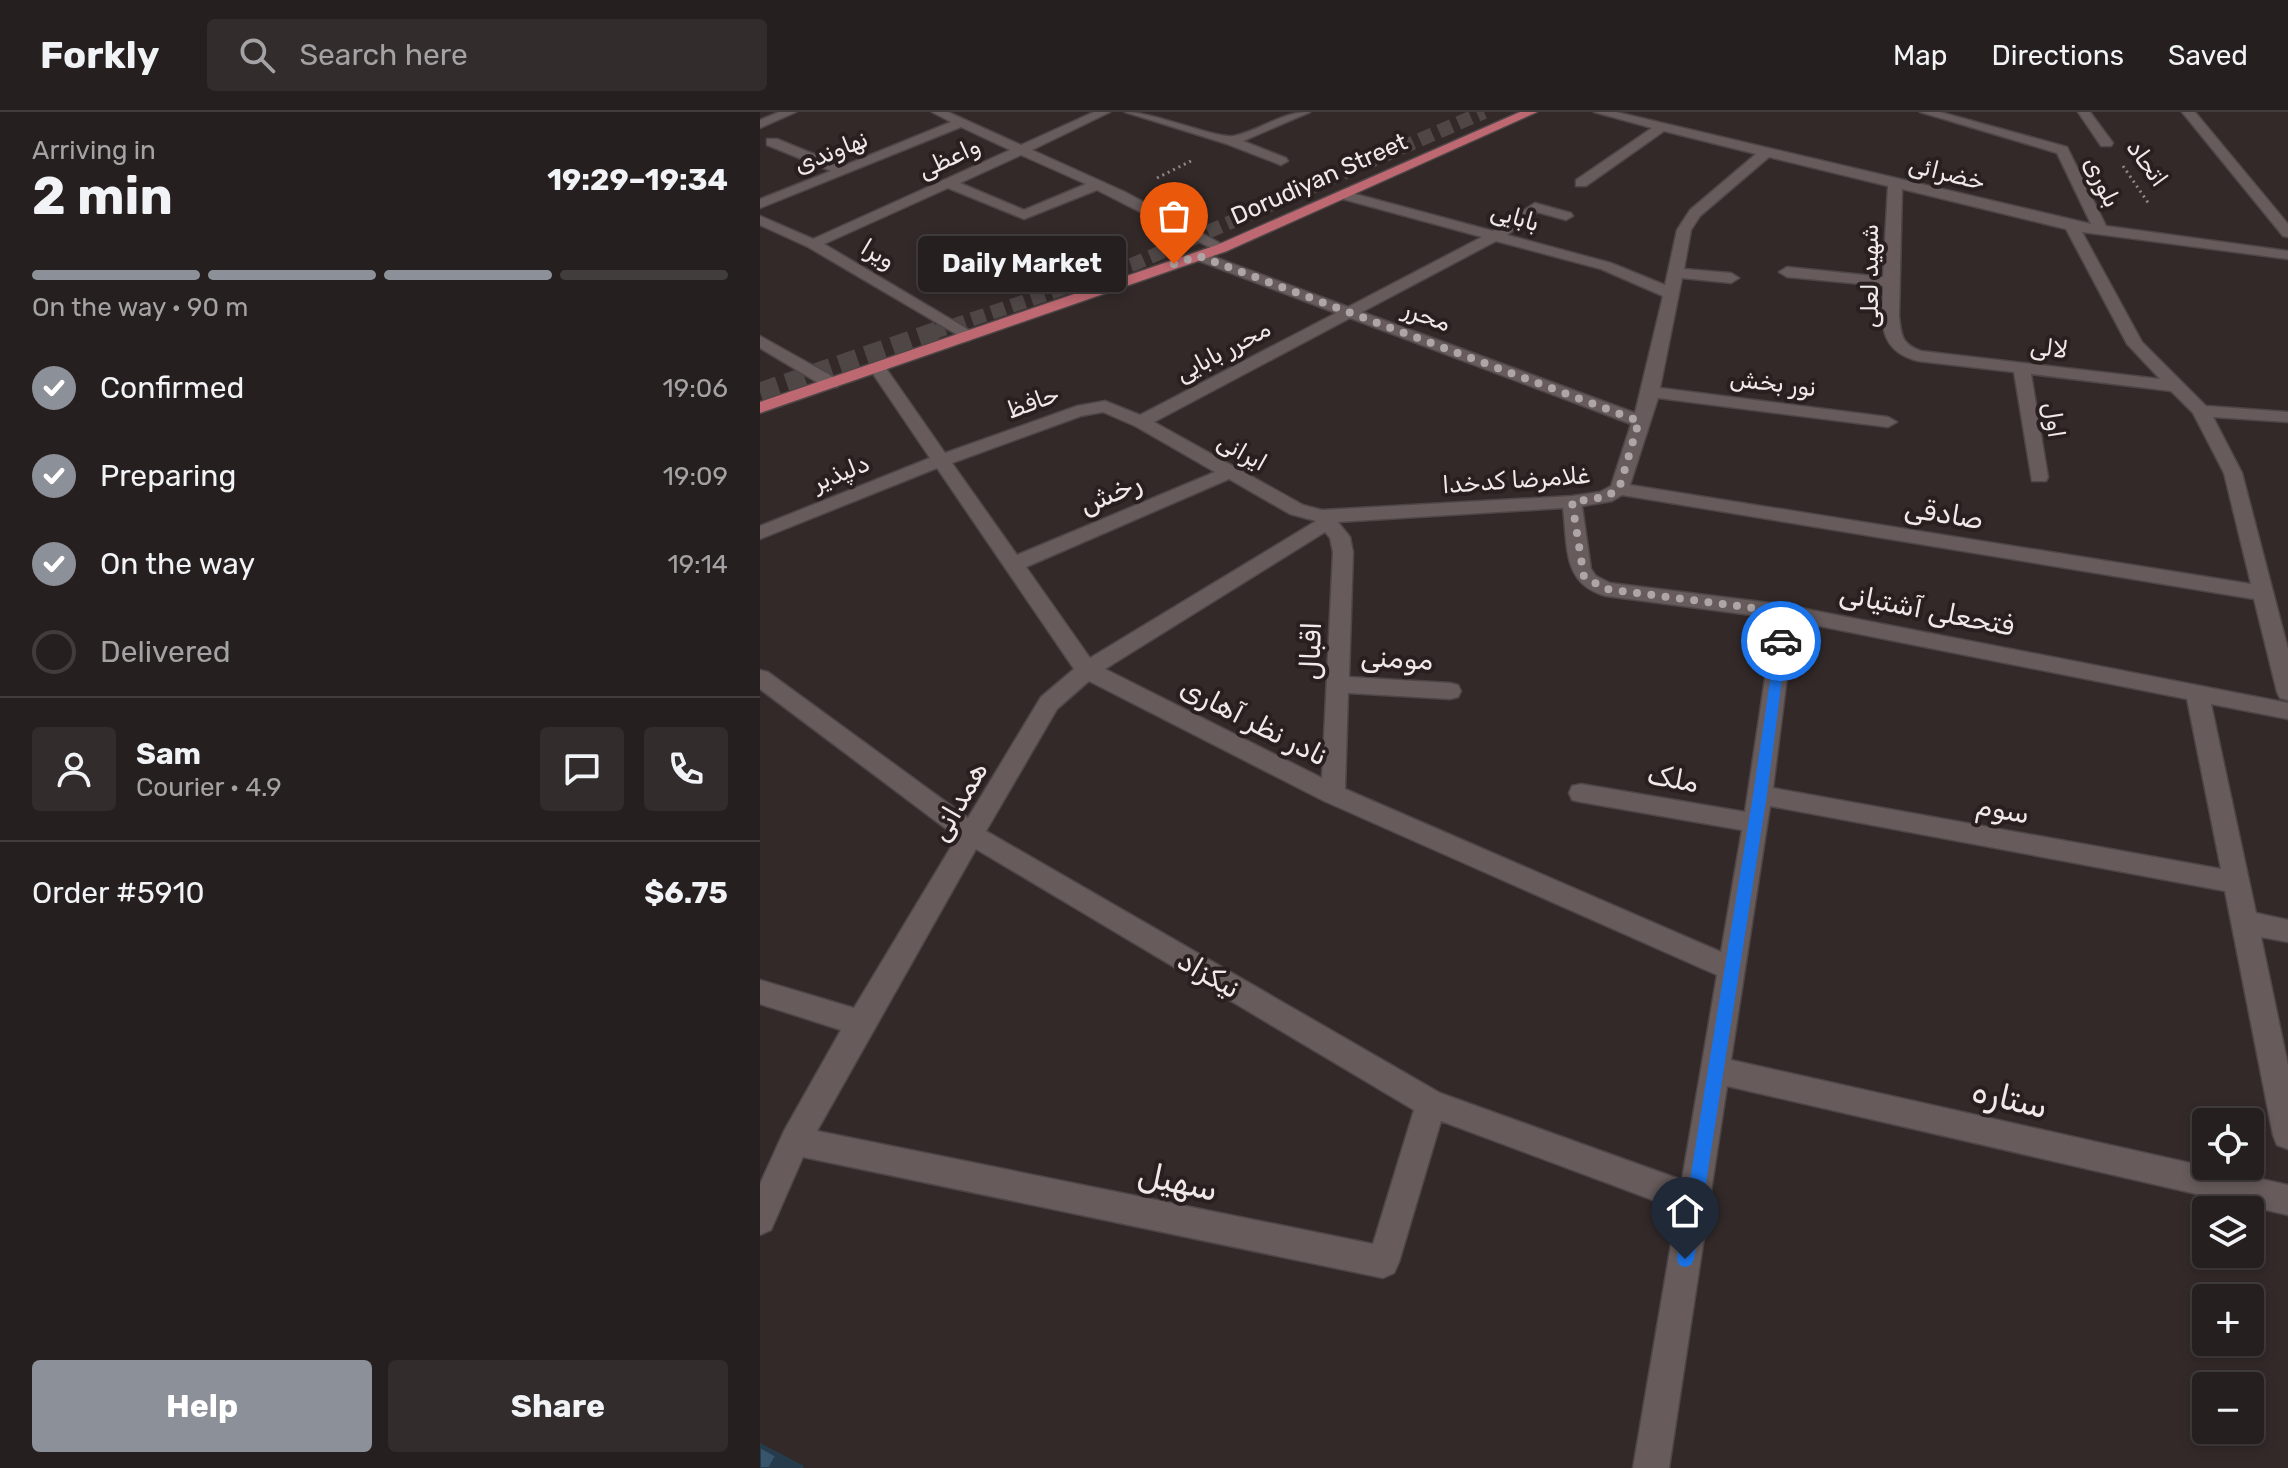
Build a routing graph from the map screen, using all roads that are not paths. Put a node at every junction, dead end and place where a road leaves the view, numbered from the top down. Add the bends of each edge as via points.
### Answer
1 (790, 112) edge
2 (938, 112) edge
3 (1104, 112) edge
4 (1131, 112) edge
5 (1304, 112) edge
6 (1531, 112) edge
7 (1600, 112) edge
8 (1926, 112) edge
9 (2084, 112) edge
10 (2188, 112) edge
11 (963, 122) junction
12 (760, 124) edge
13 (1662, 127) junction
14 (1232, 141) junction
15 (772, 142) dead end
16 (2106, 143) road end
17 (1021, 149) junction
18 (1766, 152) junction
19 (1281, 161) dead end
20 (844, 171) junction
21 (949, 183) junction
22 (1581, 183) dead end
23 (1895, 183) junction
24 (1096, 185) junction
25 (1344, 195) junction
26 (760, 204) edge
27 (1566, 216) dead end
28 (760, 220) edge
29 (2072, 226) junction
30 (2101, 230) junction
31 (2288, 233) edge
32 (1498, 234) junction
33 (813, 244) junction
34 (1222, 248) junction
35 (2288, 255) edge
36 (1199, 256) junction
37 (1787, 272) dead end
38 (1674, 273) junction
39 (1731, 278) dead end
40 (1891, 282) junction
41 (1670, 293) junction
42 (1347, 312) junction
43 (968, 336) junction
44 (760, 341) edge
45 (1918, 356) joint
46 (877, 368) junction
47 (2022, 370) junction
48 (831, 383) junction
49 (2174, 386) junction
50 (1651, 392) junction
51 (760, 408) edge
52 (2201, 411) junction
53 (2288, 417) edge
54 (1639, 421) junction
55 (1141, 422) junction
56 (1888, 422) dead end
57 (942, 460) junction
58 (1228, 473) junction
59 (2039, 477) dead end
60 (1619, 489) junction
61 (1572, 502) junction
62 (1324, 519) junction
63 (760, 533) edge
64 (1014, 564) junction
65 (2261, 593) junction
66 (1785, 612) junction
67 (1087, 670) junction
68 (760, 678) edge
69 (1340, 684) junction
70 (1450, 691) dead end
71 (2197, 691) junction
72 (2288, 692) edge
73 (2288, 711) edge
74 (1581, 793) dead end
75 (1333, 794) junction
76 (1758, 809) junction
77 (973, 835) junction
78 (2236, 882) junction
79 (2244, 922) junction
80 (2288, 931) edge
81 (1732, 969) junction
82 (760, 992) edge
83 (860, 1023) junction
84 (1715, 1070) junction
85 (1431, 1104) junction
86 (2288, 1135) edge
87 (795, 1141) junction
88 (1695, 1200) junction
89 (2288, 1200) edge
90 (761, 1216) edge
91 (1655, 1467) edge

1 - 12 street
2 - 11 street
3 - 17 street, واعظی
4 - 14 street
5 - 14 street
6 - 25 main road, Dorudiyan Street
7 - 13 street, خضرائی
8 - 30 street, بلوری via 2062,150
9 - 16 street, اتحاد
10 - 31 street
11 - 17 street
11 - 20 street, نهاوندی
13 - 18 street, خضرائی
13 - 22 street
14 - 19 street
15 - 20 street
17 - 21 street, واعظی
17 - 24 street
18 - 23 street, خضرائی
18 - 38 street, غلامرضا کدخدا via 1695,213 1684,230
20 - 26 street, نهاوندی
21 - 24 street via 1024,215
21 - 33 street, واعظی
23 - 29 street, خضرائی
23 - 40 street, شهید لعلی
24 - 34 street
25 - 32 street, بابایی
25 - 34 main road, Dorudiyan Street
27 - 32 street, محرر بابایی via 1535,207
28 - 33 street, ویرا
29 - 30 street, خضرائی
29 - 49 street via 2135,344
30 - 35 street, خضرائی
32 - 41 street, بابایی via 1606,266
32 - 42 street, محرر بابایی
33 - 43 street, ویرا
34 - 36 main road, Dorudiyan Street
36 - 42 street, محرر
36 - 43 main road, Dorudiyan Street
37 - 40 street
38 - 39 street
38 - 41 street, غلامرضا کدخدا
40 - 45 street, شهید لعلی via 1895,343
41 - 50 street, غلامرضا کدخدا
42 - 54 street, محرر
42 - 55 street, محرر بابایی
43 - 46 main road, Dorudiyan Street
44 - 48 street
45 - 47 street, لالی
46 - 48 main road, Dorudiyan Street
46 - 57 street, نادر نظر آهاری
47 - 49 street, لالی
47 - 59 street, اول
48 - 51 main road, Dorudiyan Street
49 - 52 street
50 - 54 street, غلامرضا کدخدا
50 - 56 street, نور بخش
52 - 53 street
52 - 65 street via 2233,473
54 - 60 street, غلامرضا کدخدا
55 - 57 street, حافظ via 1115,408 1091,407
55 - 58 street, ایرانی
57 - 63 street, دلپذیر
57 - 64 street, نادر نظر آهاری
58 - 62 street, ایرانی
58 - 64 street, رخش
60 - 61 street, غلامرضا کدخدا
60 - 65 street, صادقی
61 - 62 street, غلامرضا کدخدا
61 - 66 street, فتحعلی آشتیانی via 1581,570 1589,581 1606,589
62 - 67 street, همدانی
62 - 69 street, اقبال via 1340,537 1343,552
64 - 67 street, نادر نظر آهاری
65 - 72 street
66 - 71 street, فتحعلی آشتیانی
66 - 76 street
67 - 75 street, نادر نظر آهاری
67 - 77 street, همدانی via 1049,703
68 - 77 street, نیکزاد
69 - 70 street, مومنی
69 - 75 street, اقبال
71 - 73 street, فتحعلی آشتیانی
71 - 78 street
74 - 76 street, ملک
75 - 81 street, نادر نظر آهاری
76 - 78 street, سوم
76 - 81 street
77 - 83 street, همدانی
77 - 85 street, نیکزاد
78 - 79 street
79 - 80 street
79 - 86 street
81 - 84 street
82 - 83 street
83 - 87 street, همدانی
84 - 88 street
84 - 89 street, ستاره
85 - 87 street, سهیل via 1383,1262
85 - 88 street, نیکزاد
87 - 90 street, همدانی
88 - 91 street

